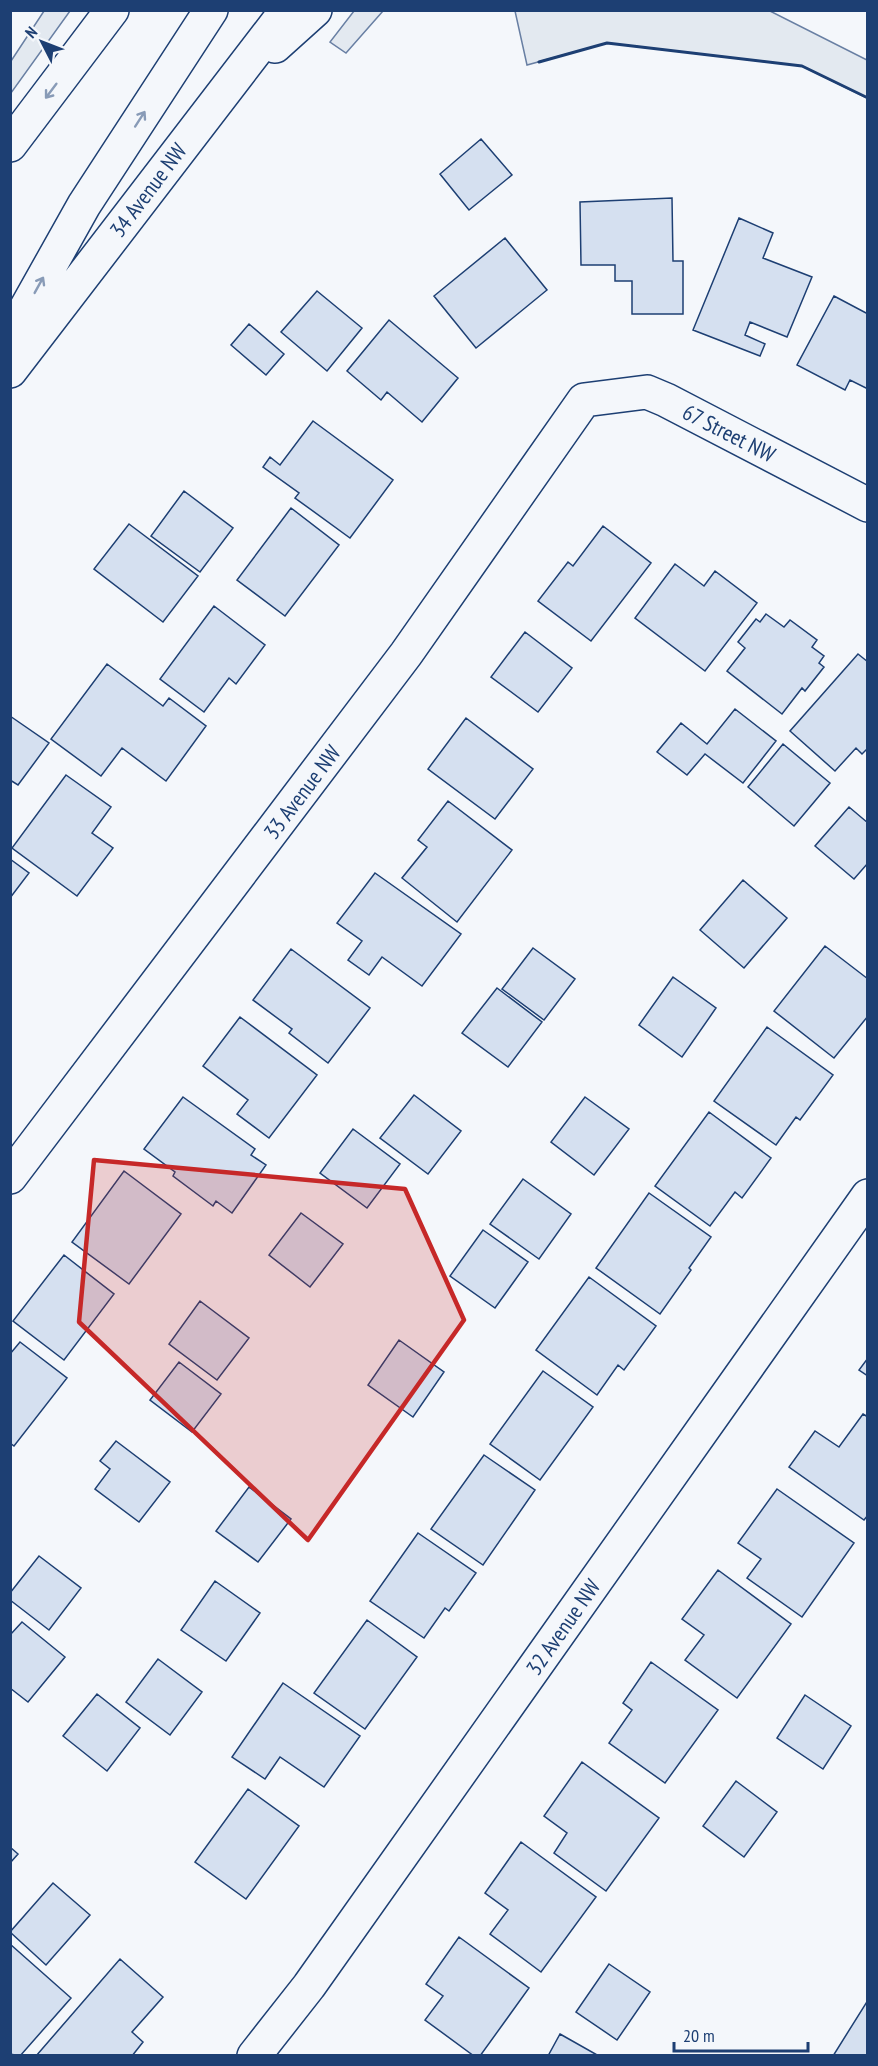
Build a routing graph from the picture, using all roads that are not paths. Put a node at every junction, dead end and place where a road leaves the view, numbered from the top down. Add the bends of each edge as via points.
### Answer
1 (112, 10) edge
2 (211, 10) edge
3 (287, 10) edge
4 (315, 10) edge
5 (224, 90) junction
6 (10, 145) edge
7 (10, 337) edge
8 (10, 371) edge
9 (584, 400) joint
10 (867, 505) edge
11 (10, 1177) edge
12 (867, 1196) edge
13 (254, 2055) edge

1 -> 6 street
7 -> 2 street via 84,205
3 - 5 street, 34 Avenue NW
4 - 5 street
5 - 8 street, 34 Avenue NW
9 - 10 street, 67 Street NW via 647,392
9 - 11 street, 33 Avenue NW via 406,654
12 - 13 street, 32 Avenue NW via 309,1986

